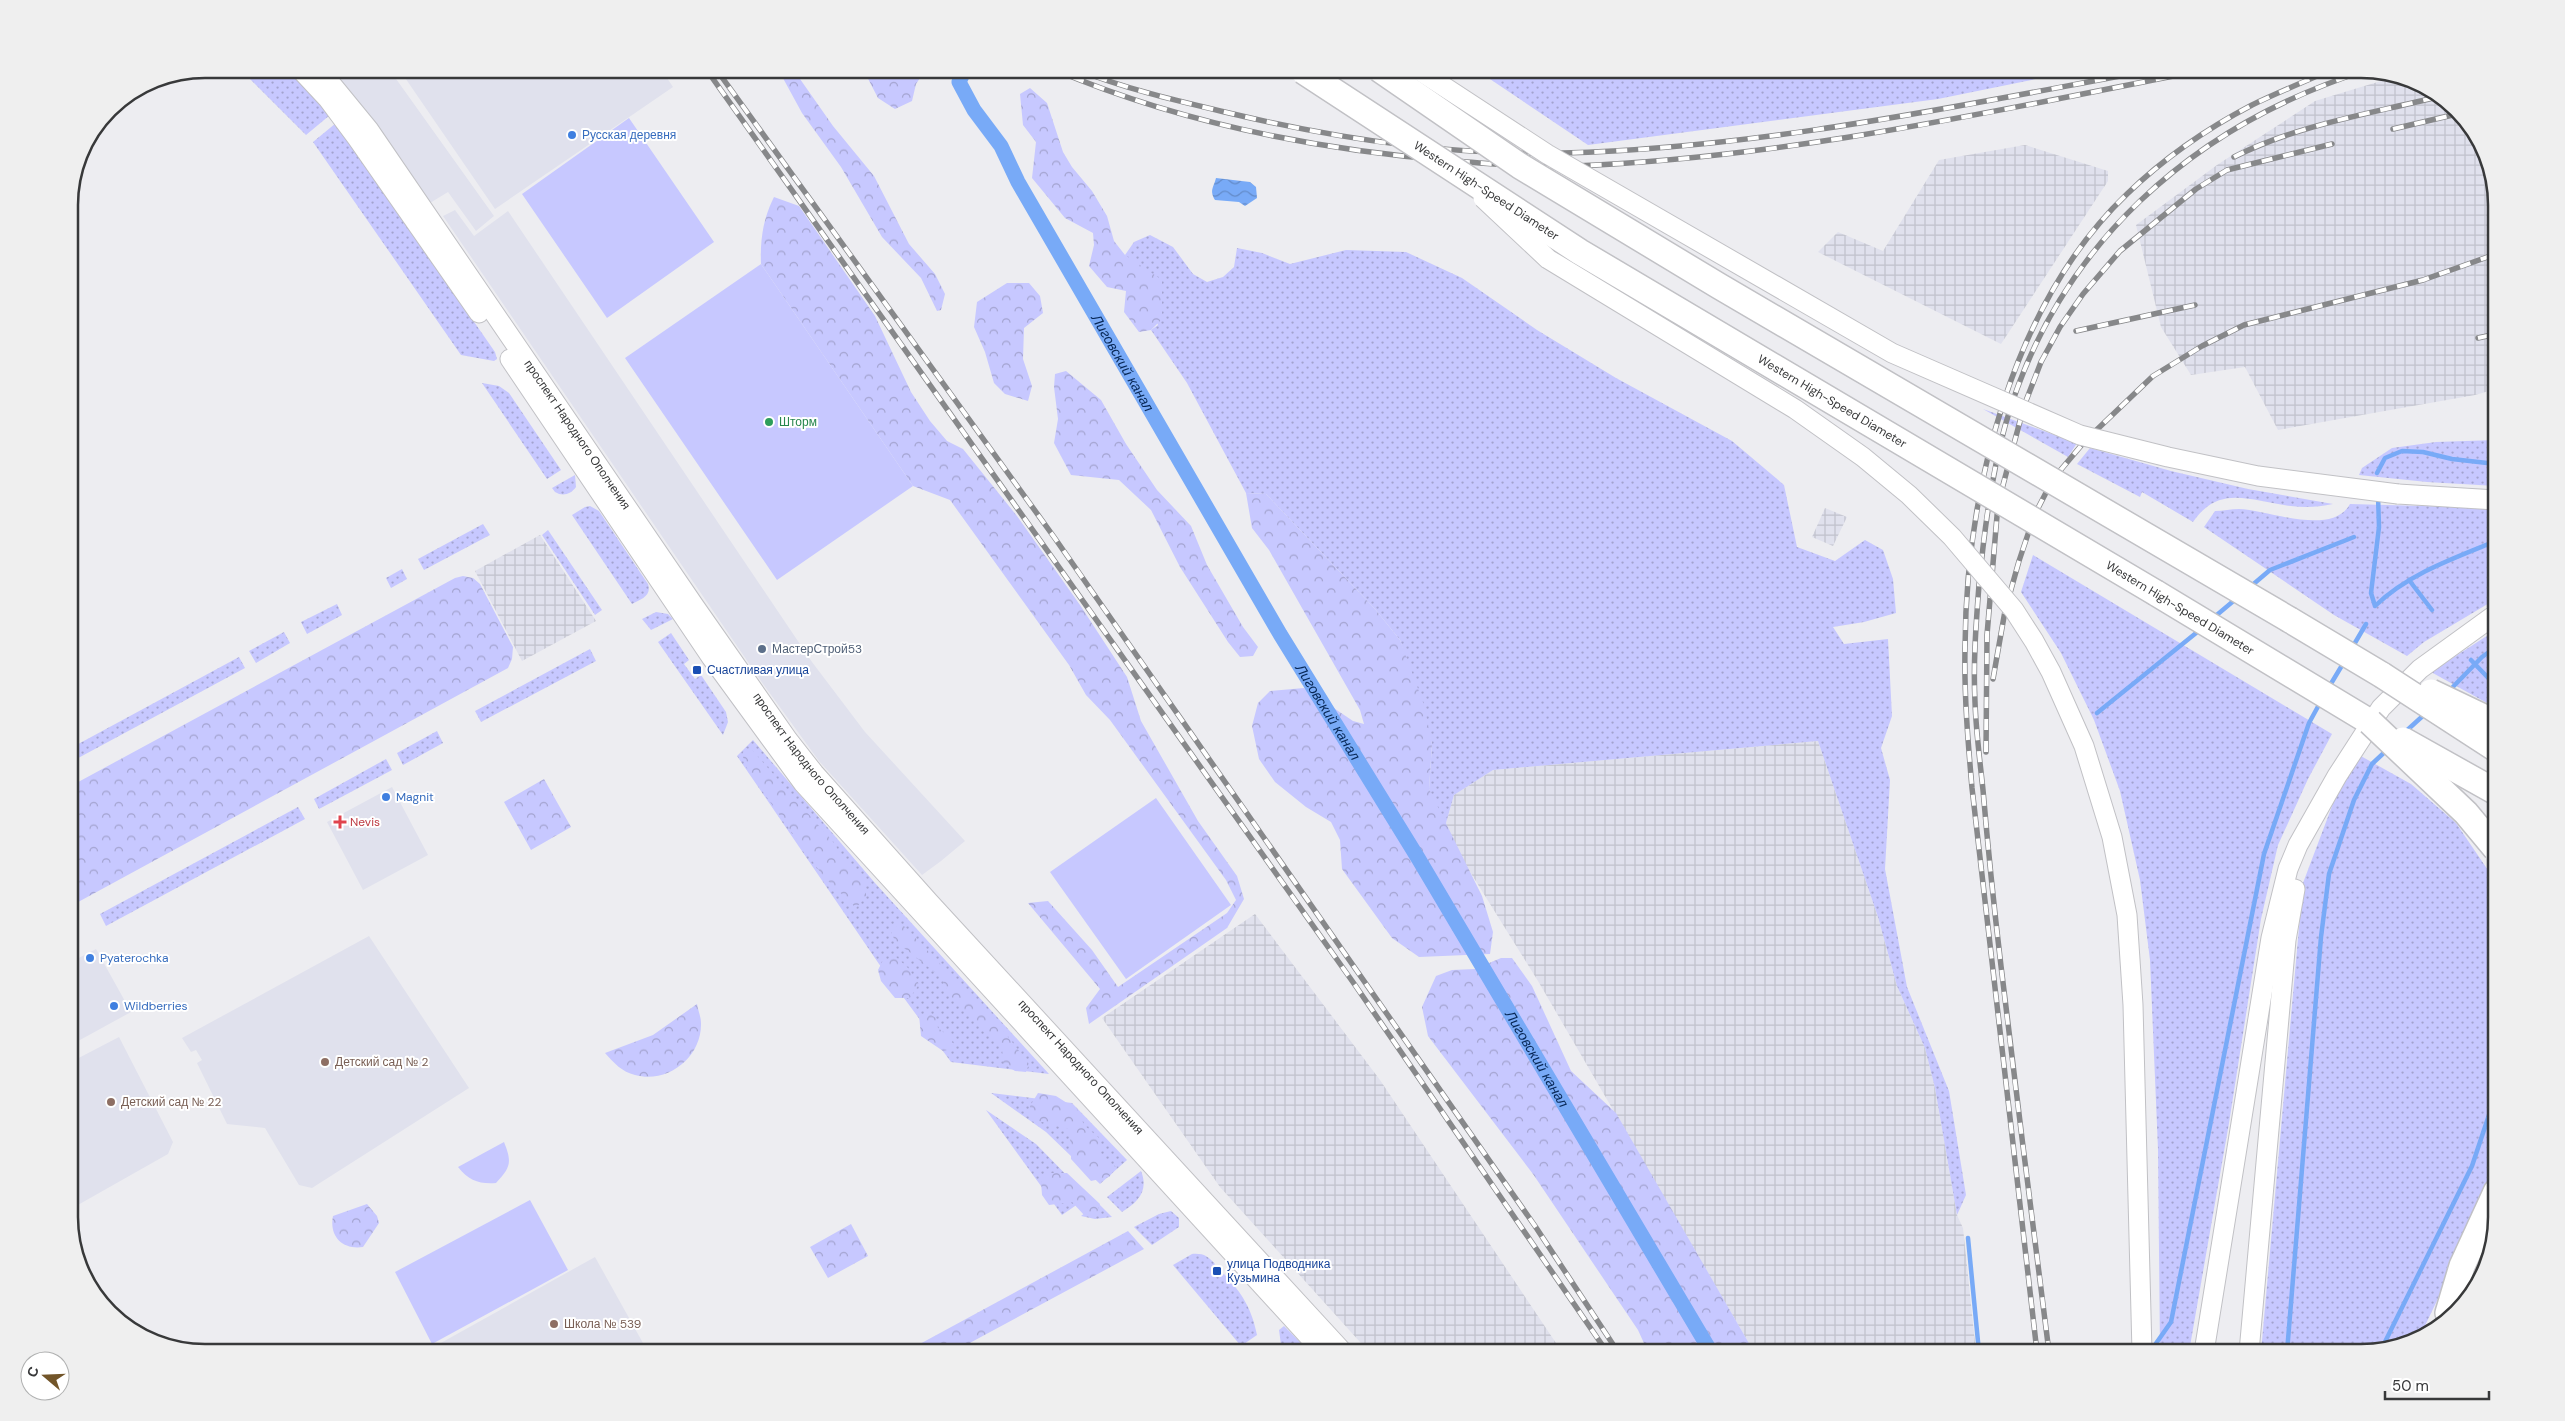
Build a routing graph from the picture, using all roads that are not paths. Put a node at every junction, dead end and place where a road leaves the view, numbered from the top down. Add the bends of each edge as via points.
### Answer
1 (308, 78) edge
2 (326, 78) edge
3 (1314, 78) edge
4 (1392, 78) edge
5 (1432, 78) edge
6 (1451, 168) junction
7 (2487, 499) edge
8 (2487, 620) edge
9 (2382, 676) junction
10 (2488, 719) edge
11 (2370, 722) junction
12 (2488, 745) edge
13 (2488, 787) edge
14 (2318, 809) junction
15 (2488, 839) edge
16 (2488, 1209) edge
17 (2450, 1306) edge
18 (1316, 1344) edge
19 (1336, 1344) edge
20 (2142, 1344) edge
21 (2205, 1344) edge
22 (2250, 1344) edge

1 - 18 main road, проспект Народного Ополчения via 328,99 416,220 711,657 782,756 916,908
2 - 19 main road, проспект Народного Ополчения via 369,130 695,607 814,773 922,895
3 - 6 highway, Western High-Speed Diameter, bridge
4 - 9 highway, bridge via 1561,191
5 - 7 main road, bridge via 1548,154 1892,353 2080,435 2258,476 2398,494
6 - 11 highway, Western High-Speed Diameter, bridge via 1580,252
6 - 20 main road, bridge via 1548,259 1795,409 1863,457 1952,536 2014,610 2034,641 2084,746 2112,837 2128,915
8 - 14 main road via 2420,669 2381,708
9 - 10 highway, bridge via 2427,690
9 - 12 highway, bridge
11 - 13 highway, bridge
11 - 15 highway, bridge via 2466,813
14 - 21 main road via 2288,869 2271,938
14 - 22 main road via 2298,871 2286,940
16 - 17 highway via 2462,1266

